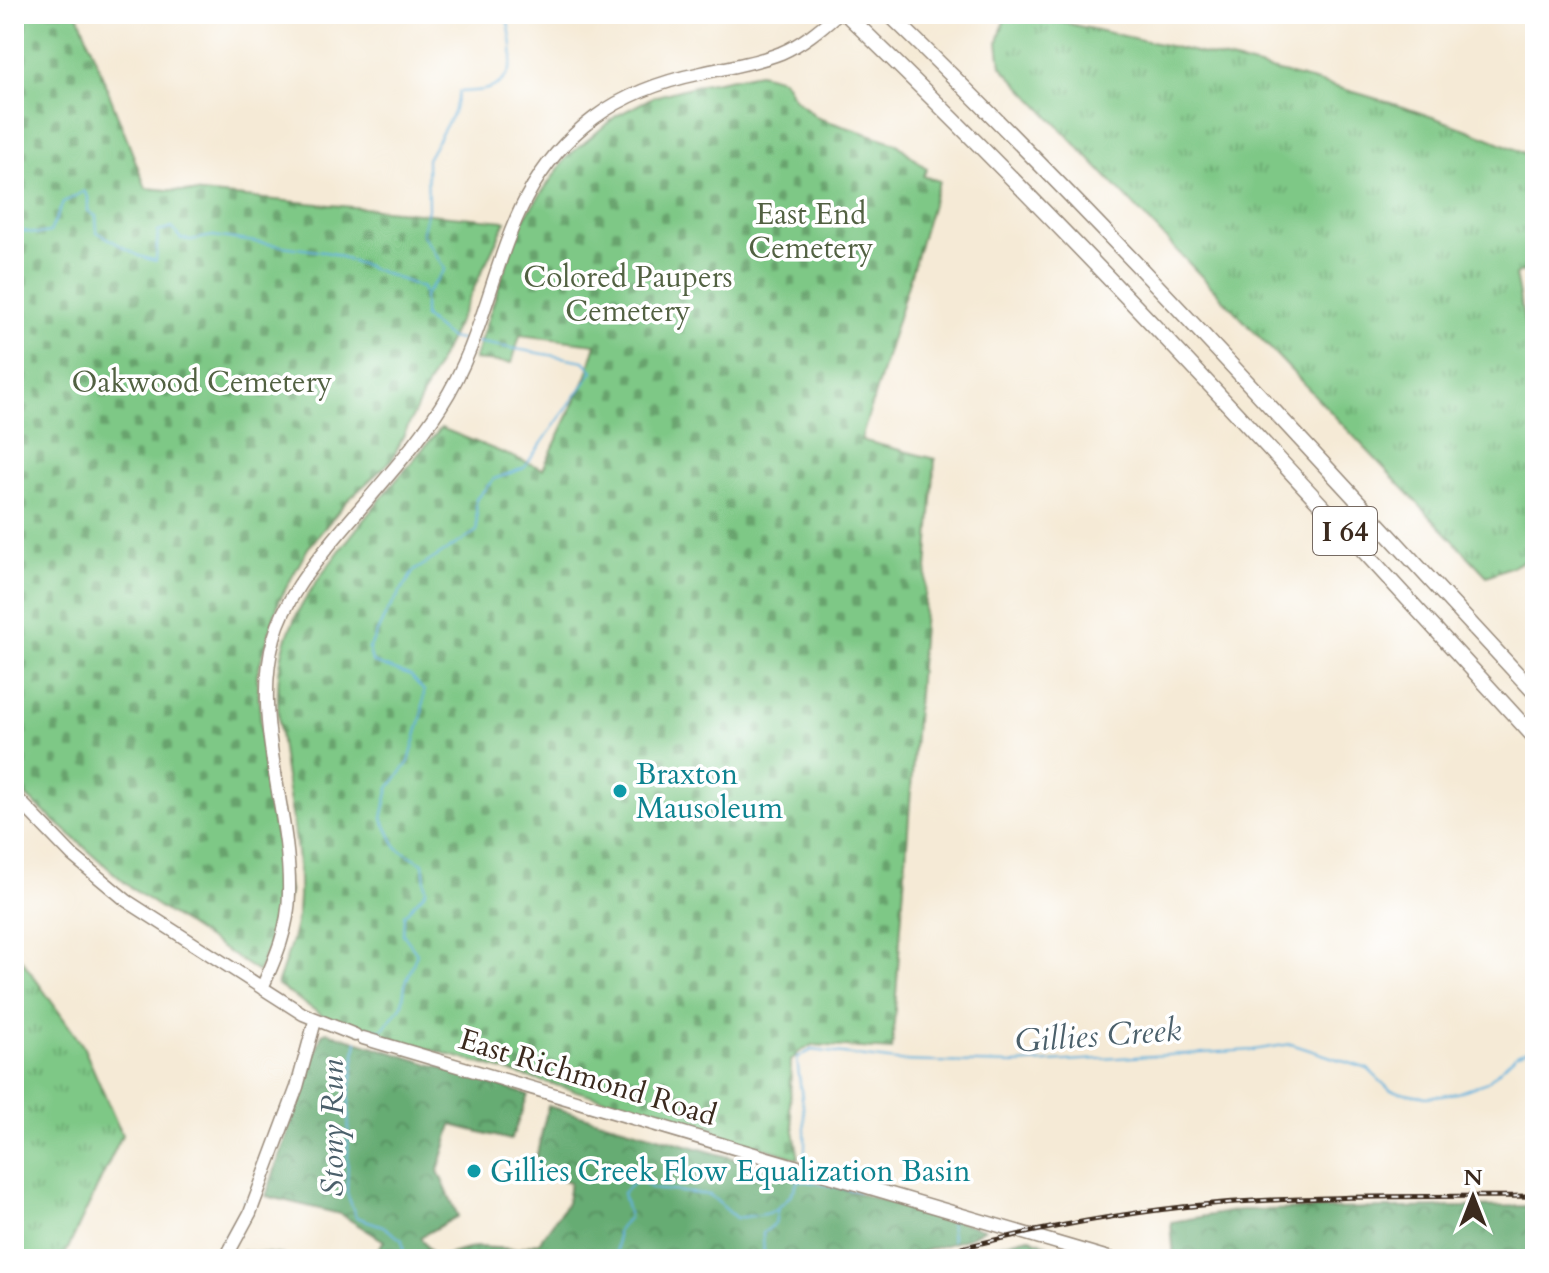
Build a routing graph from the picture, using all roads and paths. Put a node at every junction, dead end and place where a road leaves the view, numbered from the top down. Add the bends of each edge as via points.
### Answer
1 (837, 14) edge
2 (846, 14) edge
3 (889, 14) edge
4 (1535, 693) edge
5 (1535, 738) edge
6 (14, 795) edge
7 (262, 988) junction
8 (315, 1021) junction
9 (225, 1259) edge
10 (1112, 1259) edge

1 - 7 street via 811,36 772,56 670,80 614,105 561,147 531,186 471,346 441,406 318,558 274,636 267,692 289,892 284,934
2 - 5 highway, I 64 via 1144,314
3 - 4 highway, I 64 via 1176,304
6 - 7 street, East Richmond Road via 73,856 127,901
7 - 8 street, East Richmond Road
8 - 9 street via 297,1087 250,1213
8 - 10 street, East Richmond Road

